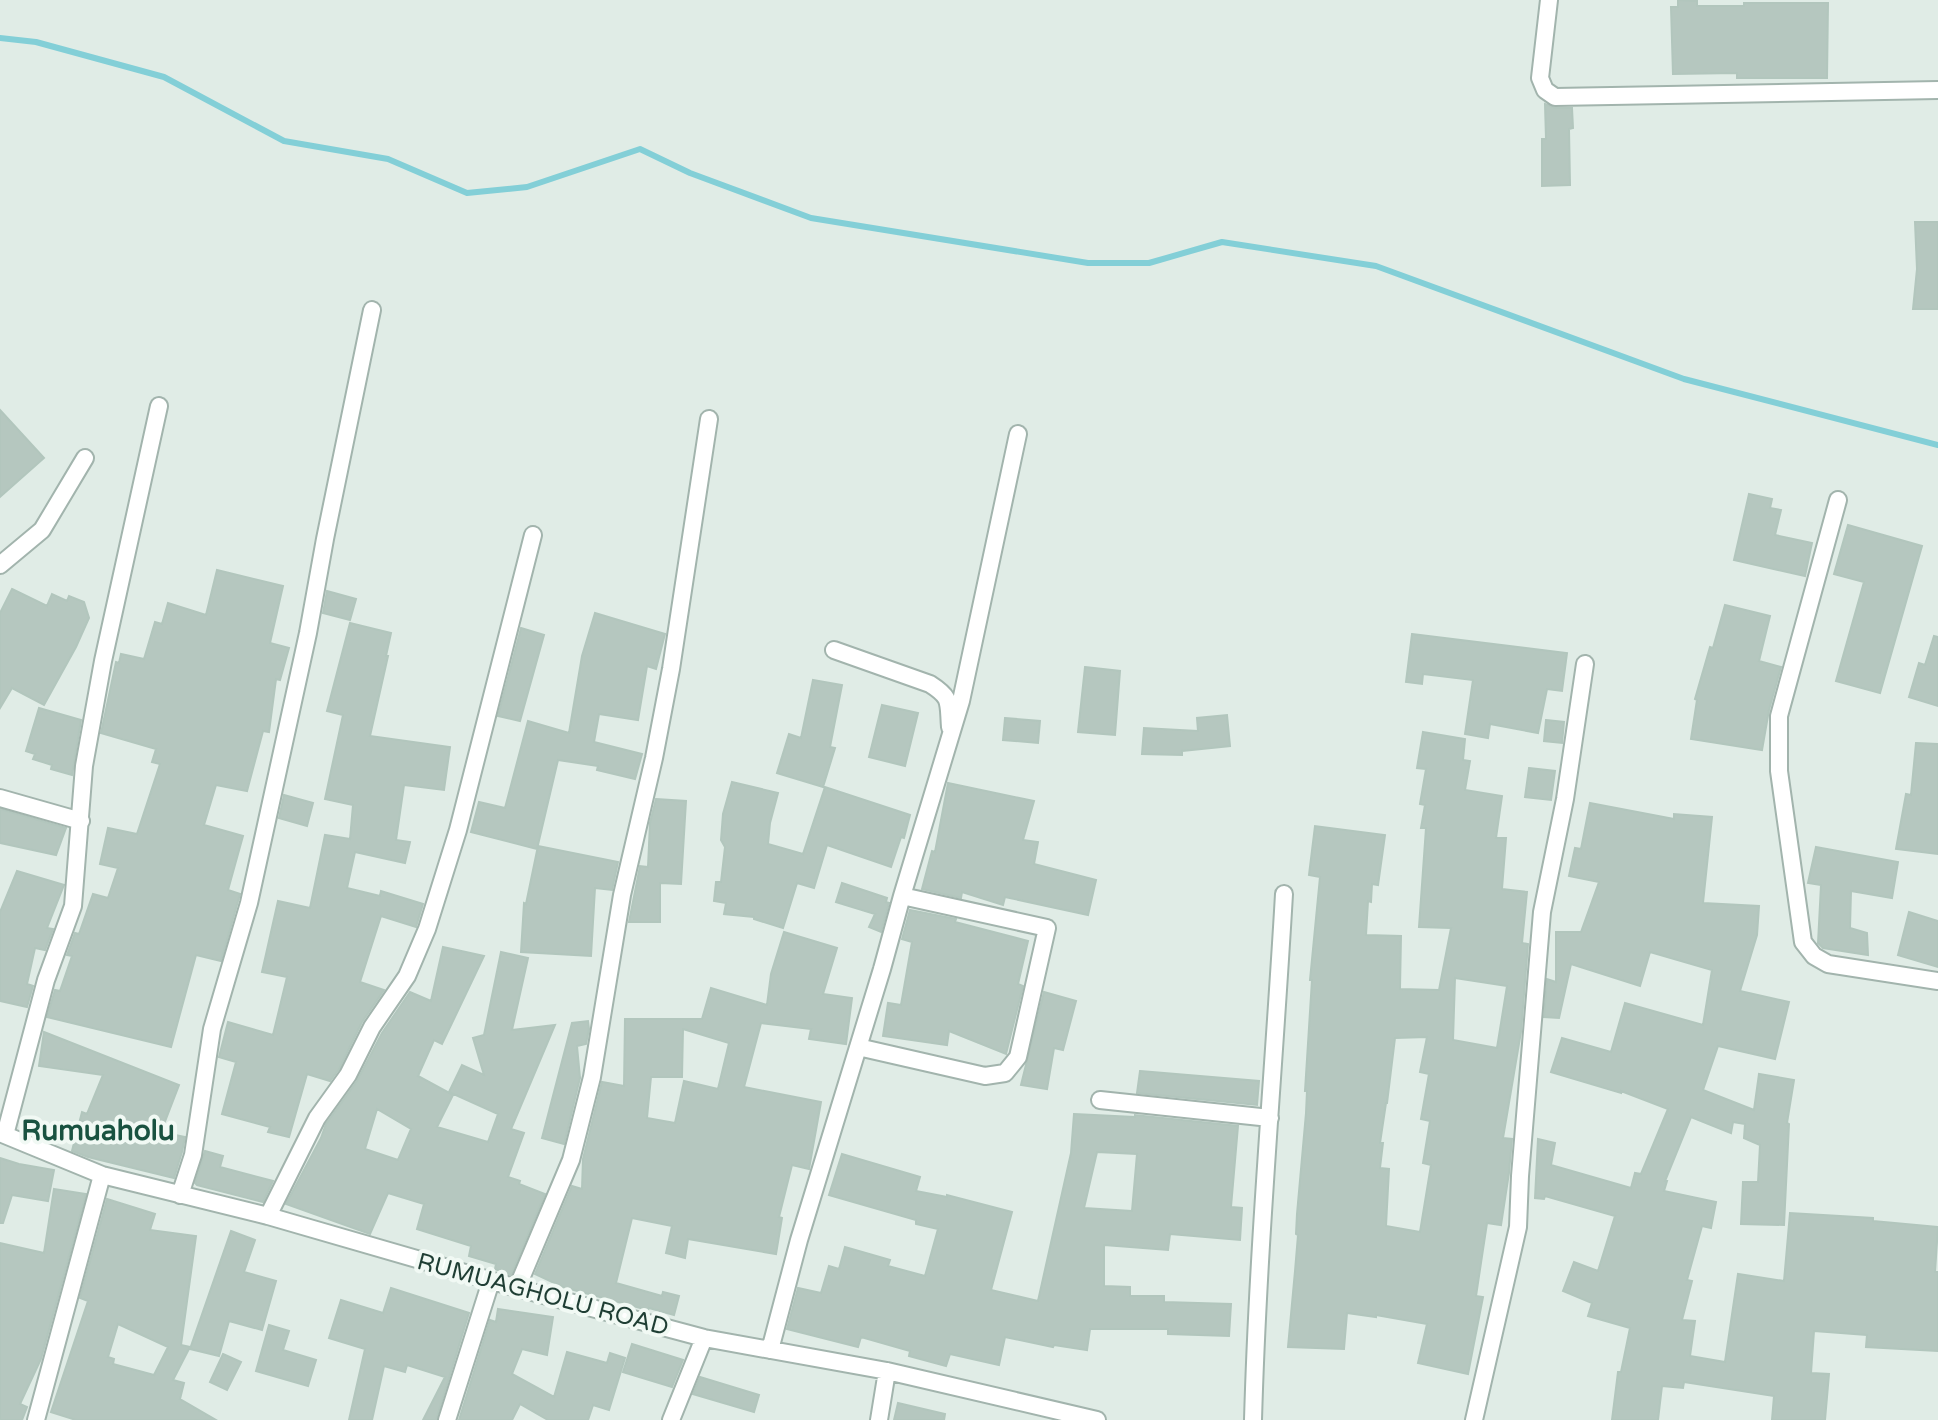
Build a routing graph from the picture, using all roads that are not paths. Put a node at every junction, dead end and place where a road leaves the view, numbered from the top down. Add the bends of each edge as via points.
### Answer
1 (1549, 0) edge
2 (1938, 90) edge
3 (372, 310) dead end
4 (159, 406) dead end
5 (709, 419) dead end
6 (1018, 434) dead end
7 (85, 458) dead end
8 (1838, 500) dead end
9 (533, 535) dead end
10 (0, 565) edge
11 (834, 650) dead end
12 (1585, 664) dead end
13 (950, 736) junction
14 (0, 798) edge
15 (81, 821) junction
16 (1284, 894) dead end
17 (902, 896) junction
18 (1938, 981) edge
19 (858, 1047) junction
20 (1100, 1100) dead end
21 (1270, 1118) junction
22 (2, 1134) edge
23 (102, 1175) junction
24 (180, 1195) junction
25 (268, 1216) junction
26 (491, 1281) junction
27 (517, 1288) junction
28 (704, 1338) junction
29 (770, 1350) junction
30 (887, 1371) junction
31 (36, 1420) edge
32 (447, 1420) edge
33 (671, 1420) edge
34 (879, 1420) edge
35 (1097, 1420) edge
36 (1253, 1420) edge
37 (1474, 1420) edge

1 - 2 street via 1540,78 1555,97
3 - 24 street via 249,903 212,1029 193,1155
4 - 15 street via 103,661 84,766
5 - 27 street via 668,684 622,895 592,1077 571,1160
6 - 13 street
7 - 10 street via 42,530
8 - 18 street via 1779,716 1779,771 1803,942 1828,964
9 - 25 street via 458,830 427,929 407,976 317,1118
11 - 13 street via 943,692
12 - 37 street via 1542,912 1518,1227
13 - 17 street
14 - 15 street
15 - 22 street via 73,906
16 - 21 street
17 - 19 street
17 - 19 street via 1047,928 1018,1057 1005,1073 985,1076
19 - 29 street
20 - 21 street
21 - 36 street
22 - 23 street, RUMUAGHOLU ROAD
23 - 24 street, RUMUAGHOLU ROAD
23 - 31 street
24 - 25 street, RUMUAGHOLU ROAD
25 - 26 street, RUMUAGHOLU ROAD
26 - 27 street, RUMUAGHOLU ROAD
26 - 32 street
27 - 28 street, RUMUAGHOLU ROAD
28 - 29 street, RUMUAGHOLU ROAD
28 - 33 street
29 - 30 street, RUMUAGHOLU ROAD
30 - 34 street
30 - 35 street, RUMUAGHOLU ROAD

